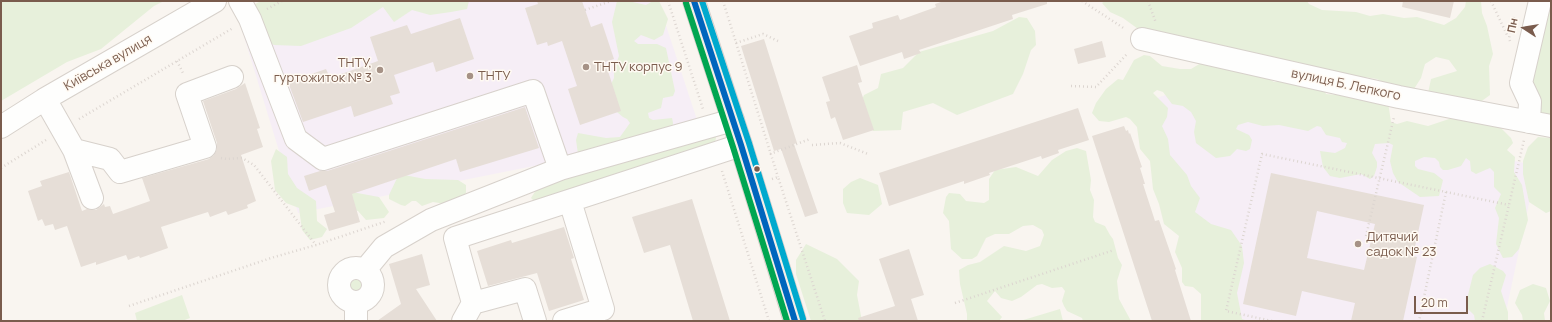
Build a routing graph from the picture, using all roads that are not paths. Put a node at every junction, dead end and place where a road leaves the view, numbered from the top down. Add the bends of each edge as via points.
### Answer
1 (215, 1) edge
2 (694, 1) edge
3 (1540, 1) edge
4 (245, 10) edge
5 (1142, 39) road end
6 (232, 77) dead end
7 (45, 99) junction
8 (733, 120) junction
9 (1529, 122) junction
10 (1, 126) edge
11 (1551, 126) edge
12 (741, 145) junction
13 (74, 150) junction
14 (560, 169) junction
15 (92, 198) dead end
16 (570, 201) junction
17 (356, 312) edge
18 (468, 312) edge
19 (535, 321) edge
20 (564, 321) edge
21 (794, 321) edge

1 - 7 street, Київська вулиця
2 - 8 main road
3 - 9 street via 1521,83 1530,102
4 - 14 street via 296,139 323,159 533,91
5 - 9 street, вулиця Б. Лепкого
6 - 13 street via 187,94 205,147 120,172 110,159
7 - 10 street, Київська вулиця
7 - 13 street
8 - 12 main road
8 - 14 street
9 - 11 street, вулиця Б. Лепкого
12 - 16 street
12 - 21 main road
13 - 15 street
14 - 17 street via 431,220 384,246 365,270 360,267 344,272 339,283 341,294
16 - 18 street via 455,238
16 - 20 street via 603,309
18 - 19 street via 525,289

